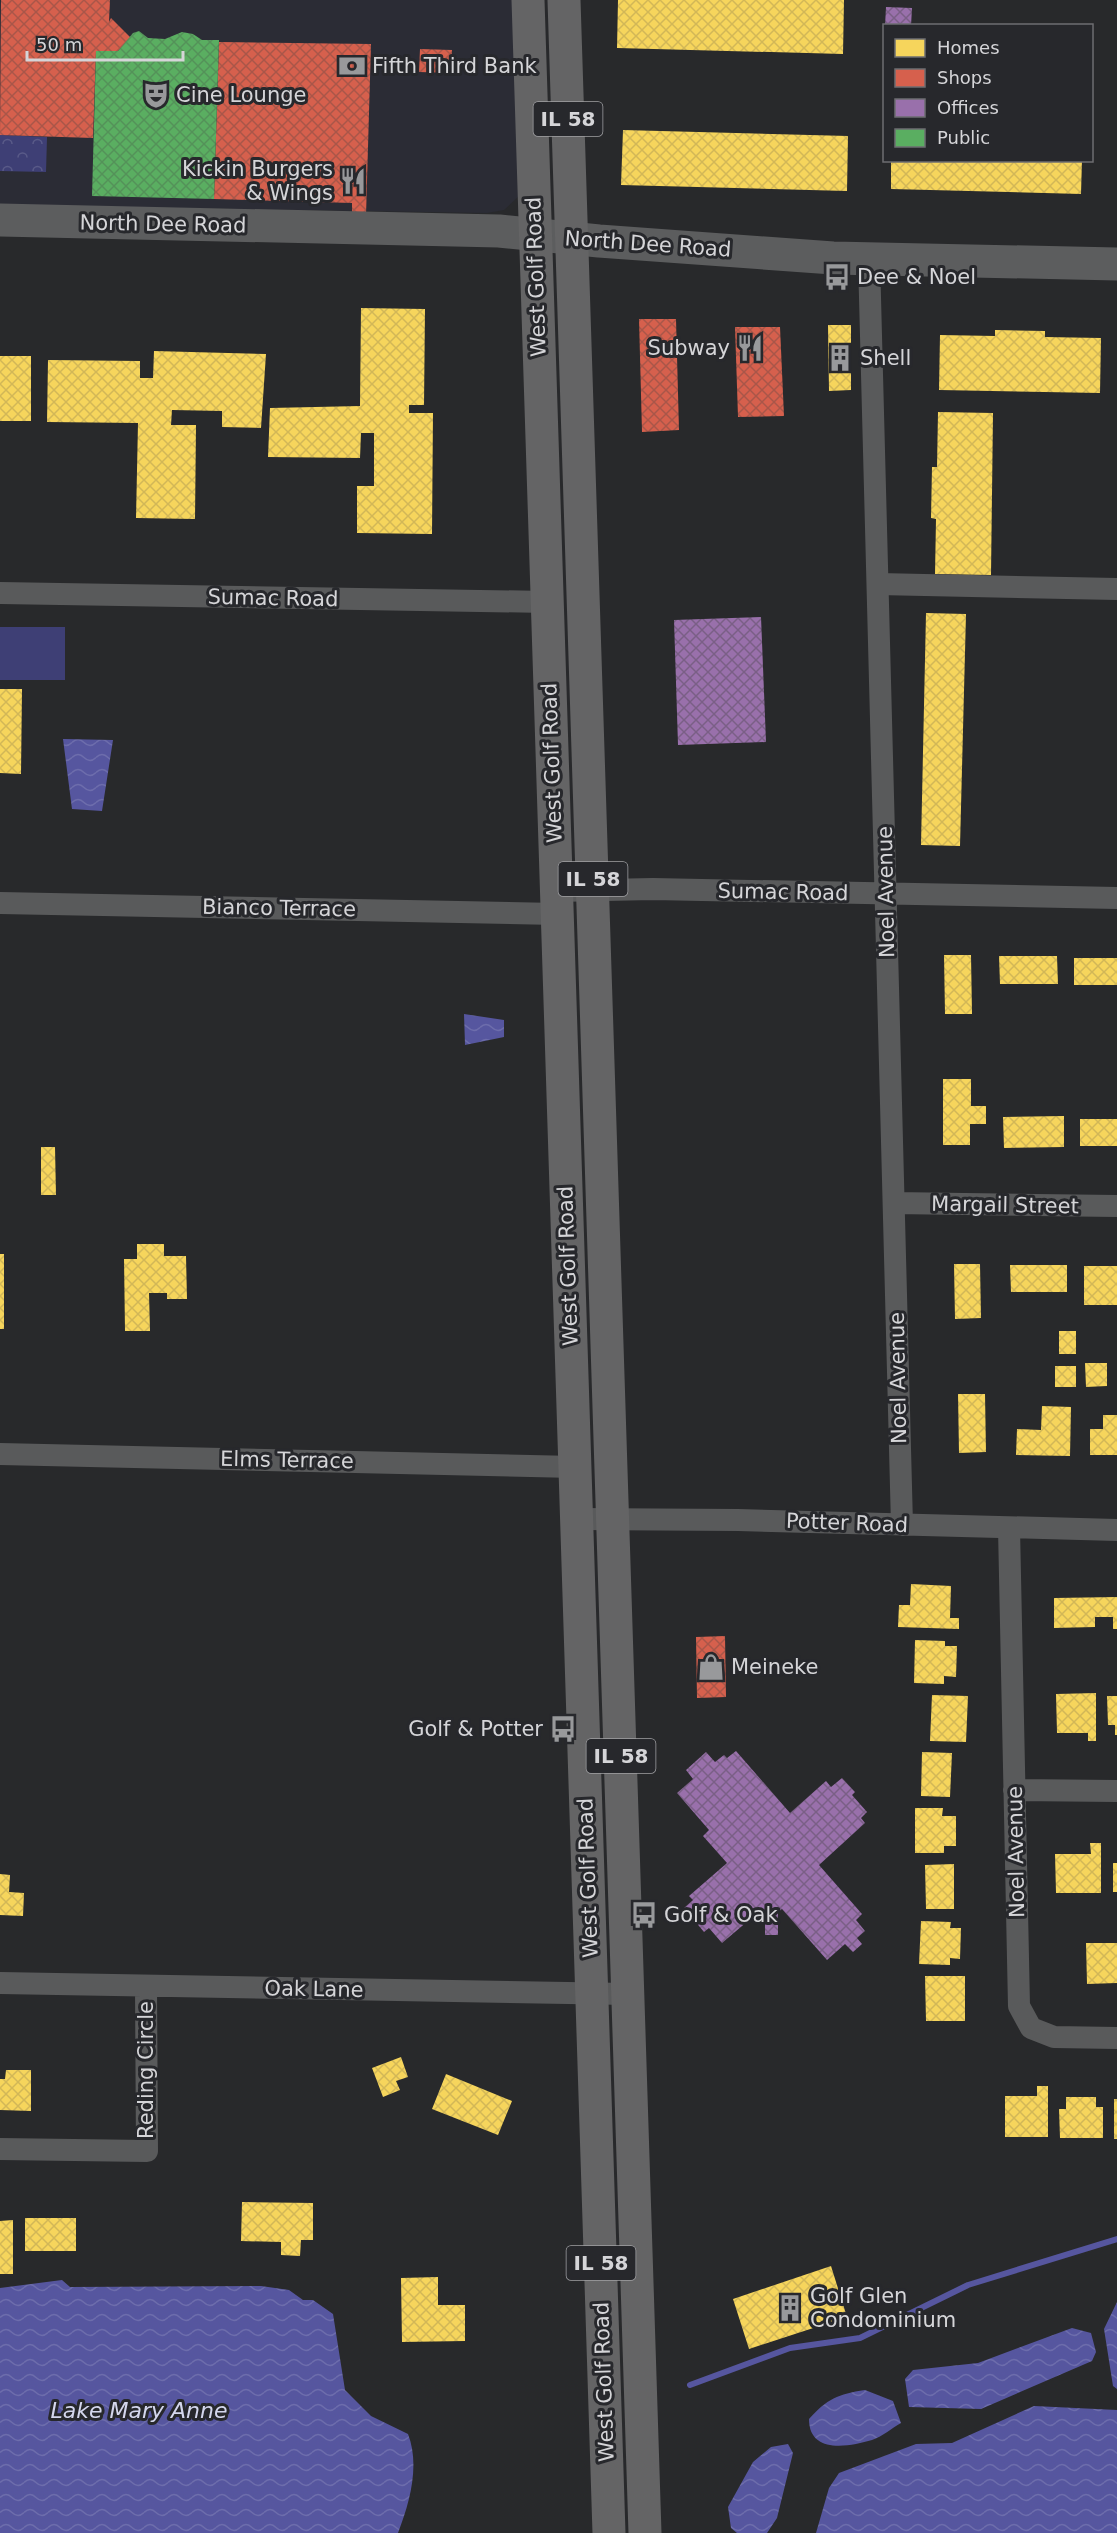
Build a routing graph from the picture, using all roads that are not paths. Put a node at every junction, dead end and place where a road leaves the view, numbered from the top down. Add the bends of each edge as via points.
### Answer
1 (528, 0) edge
2 (564, 0) edge
3 (0, 220) edge
4 (535, 235) junction
5 (572, 239) junction
6 (869, 259) junction
7 (1117, 264) edge
8 (878, 584) junction
9 (1117, 589) edge
10 (0, 593) edge
11 (547, 602) junction
12 (594, 891) junction
13 (886, 894) junction
14 (1117, 898) edge
15 (557, 902) junction
16 (0, 903) edge
17 (894, 1203) junction
18 (1117, 1206) edge
19 (0, 1454) edge
20 (575, 1467) junction
21 (577, 1519) junction
22 (613, 1519) junction
23 (902, 1524) junction
24 (1009, 1528) junction
25 (1117, 1530) edge
26 (1014, 1790) junction
27 (1117, 1791) edge
28 (0, 1983) edge
29 (146, 1987) junction
30 (592, 1993) junction
31 (628, 1994) junction
32 (1117, 2038) edge
33 (0, 2149) edge
34 (609, 2533) edge
35 (645, 2533) edge

1 - 4 main road, West Golf Road / IL 58
2 - 5 main road, West Golf Road / IL 58
3 - 4 street, North Dee Road
4 - 5 street, North Dee Road
4 - 11 main road, West Golf Road / IL 58
5 - 6 street, North Dee Road
5 - 12 main road, West Golf Road / IL 58
6 - 7 street, North Dee Road
6 - 8 street, Noel Avenue
8 - 9 street
8 - 13 street, Noel Avenue
10 - 11 street, Sumac Road
11 - 15 main road, West Golf Road / IL 58
12 - 13 street, Sumac Road
12 - 15 street, Sumac Road
12 - 22 main road, West Golf Road / IL 58
13 - 14 street, Sumac Road
13 - 17 street, Noel Avenue
15 - 16 street, Bianco Terrace
15 - 20 main road, West Golf Road / IL 58
17 - 18 street, Margail Street
17 - 23 street, Noel Avenue
19 - 20 street, Elms Terrace
20 - 21 main road, West Golf Road / IL 58
21 - 22 street, Potter Road
21 - 30 main road, West Golf Road / IL 58
22 - 23 street, Potter Road
22 - 31 main road, West Golf Road / IL 58
23 - 24 street, Potter Road
24 - 25 street, Potter Road
24 - 26 street, Noel Avenue
26 - 27 street
26 - 32 street, Noel Avenue via 1019,2006 1031,2028 1054,2037
28 - 29 street, Oak Lane
29 - 30 street, Oak Lane
29 - 33 street, Reding Circle via 147,2151
30 - 31 street, Oak Lane
30 - 34 main road, West Golf Road / IL 58
31 - 35 main road, West Golf Road / IL 58

